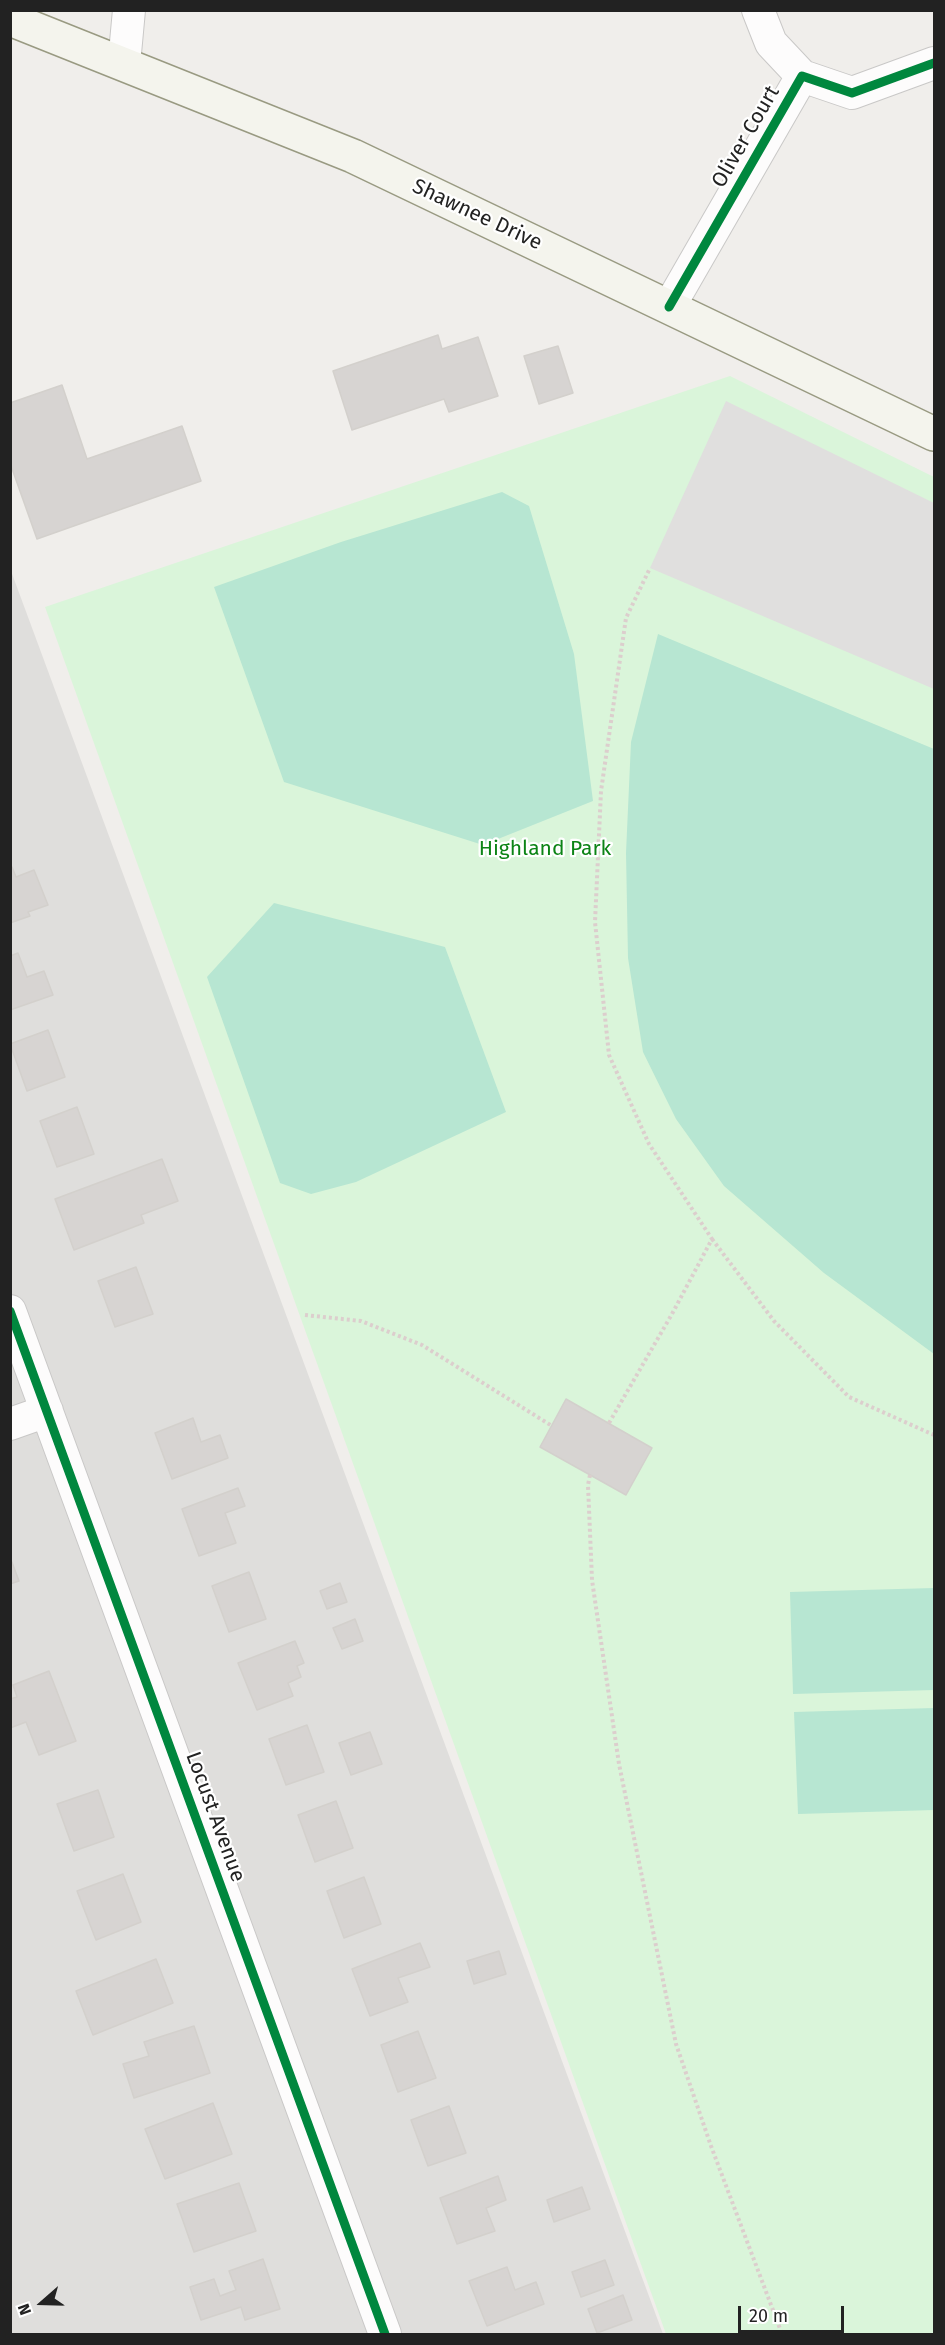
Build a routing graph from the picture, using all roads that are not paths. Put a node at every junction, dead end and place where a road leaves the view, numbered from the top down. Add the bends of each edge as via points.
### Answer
1 (129, 10) edge
2 (758, 10) edge
3 (10, 20) edge
4 (934, 63) edge
5 (124, 64) junction
6 (802, 76) junction
7 (669, 307) junction
8 (934, 434) edge
9 (10, 1311) edge
10 (47, 1411) junction
11 (10, 1424) edge
12 (386, 2334) edge

1 - 5 street
2 - 6 street via 771,43
3 - 5 main road, Shawnee Drive
4 - 6 street, Oliver Court via 852,93
5 - 7 main road, Shawnee Drive via 353,156
6 - 7 street, Oliver Court
7 - 8 main road, Shawnee Drive
9 - 10 street, Locust Avenue
10 - 11 street
10 - 12 street, Locust Avenue

